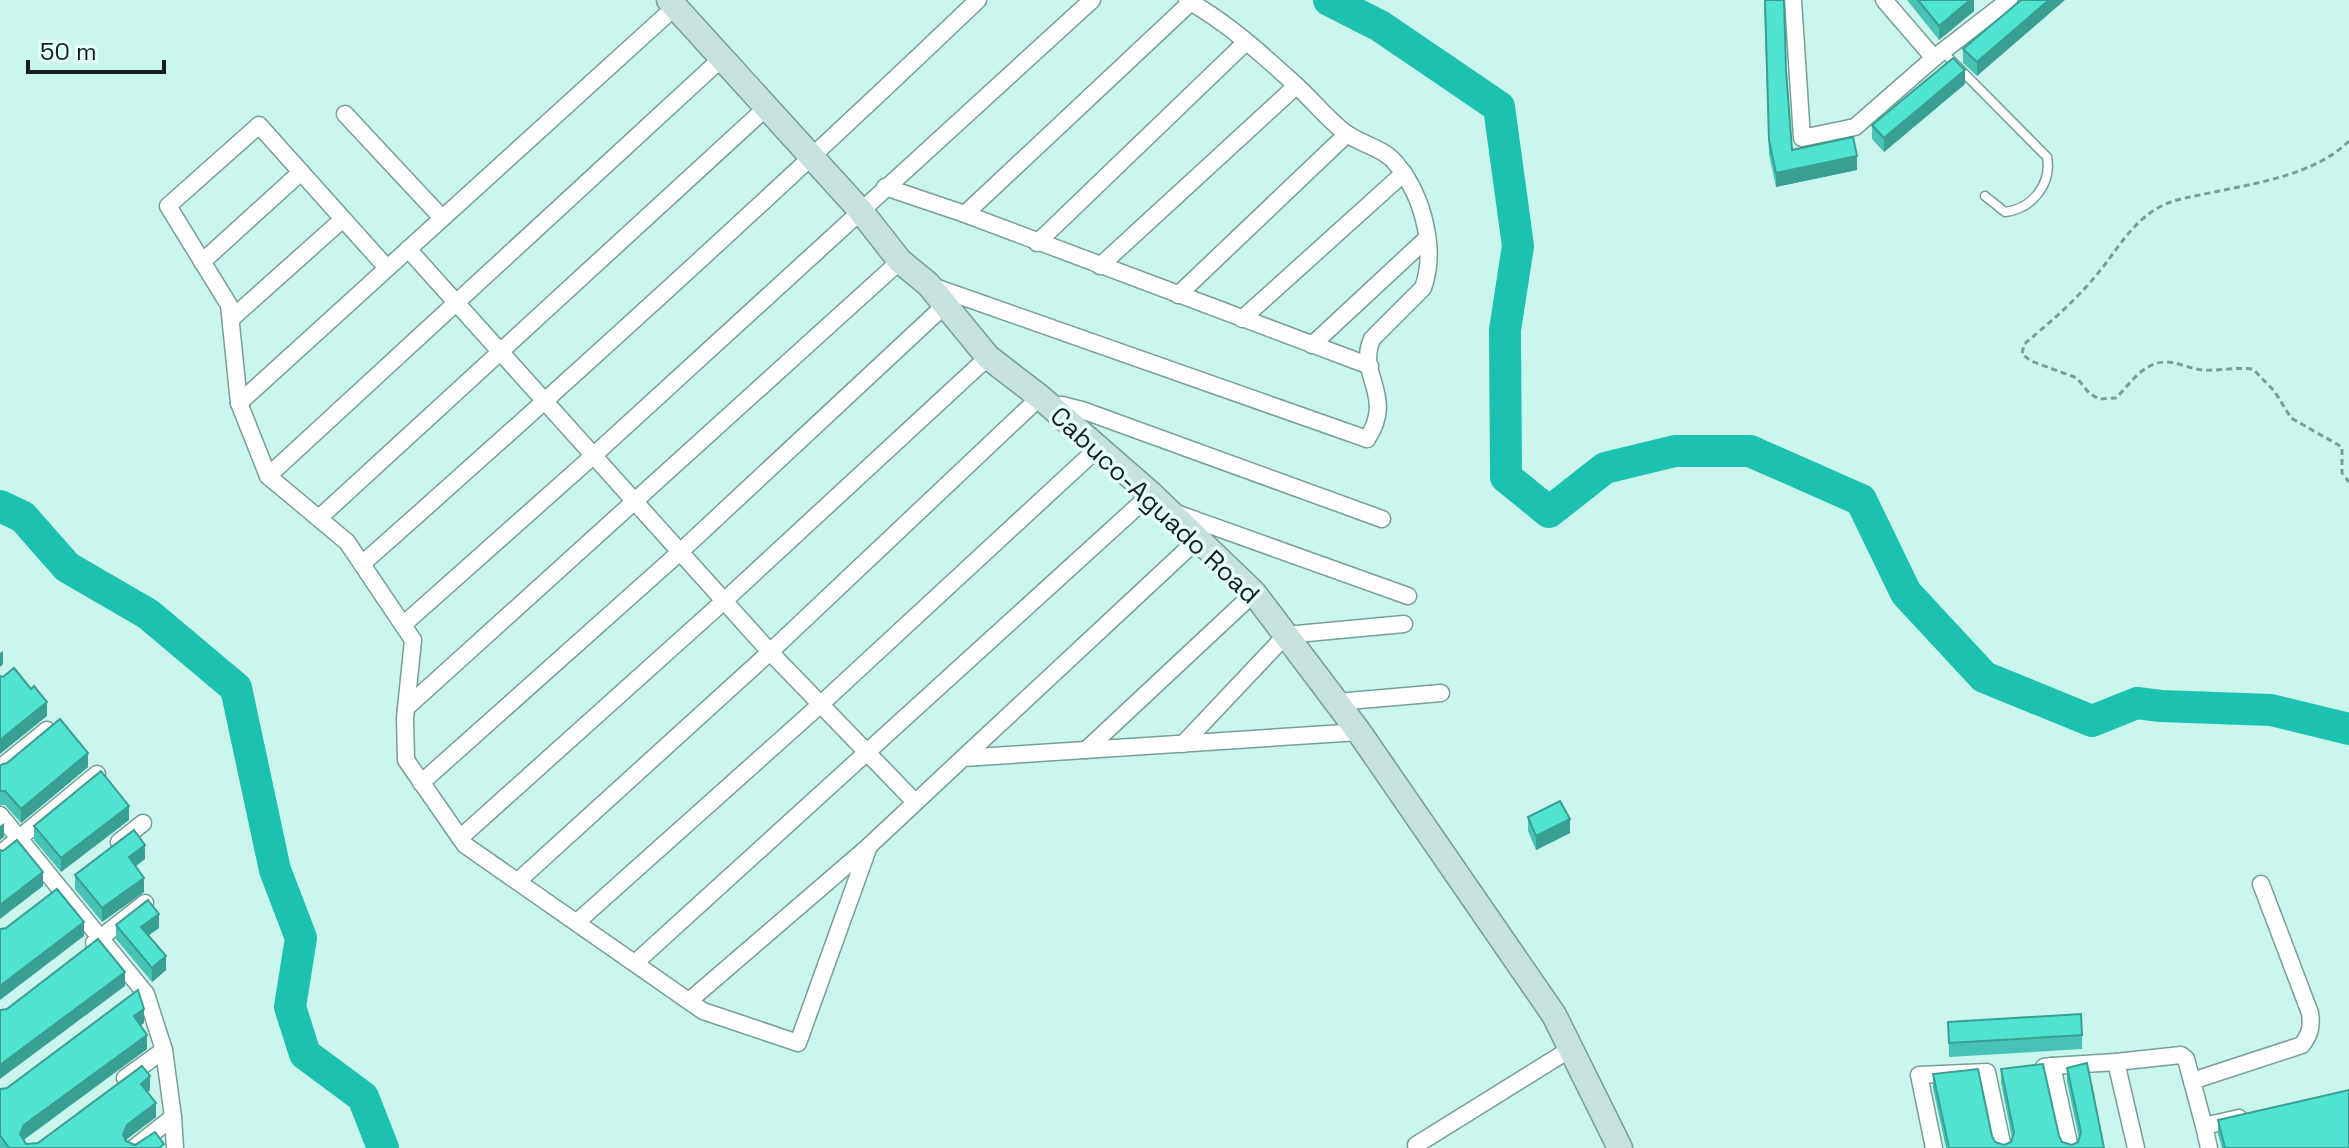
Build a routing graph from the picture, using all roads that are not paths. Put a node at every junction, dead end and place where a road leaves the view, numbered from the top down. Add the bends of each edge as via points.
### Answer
1 (978, 0) edge
2 (1092, 0) edge
3 (1793, 0) edge
4 (1884, 0) edge
5 (1189, 1) edge
6 (672, 3) edge
7 (1997, 4) edge
8 (1246, 42) junction
9 (1939, 55) junction
10 (722, 58) junction
11 (1296, 86) junction
12 (767, 107) junction
13 (345, 114) dead end
14 (1347, 134) junction
15 (813, 158) junction
16 (301, 172) junction
17 (1404, 173) junction
18 (885, 187) junction
19 (1985, 196) dead end
20 (860, 210) junction
21 (965, 214) junction
22 (442, 218) junction
23 (343, 219) junction
24 (1426, 239) junction
25 (1037, 243) junction
26 (408, 249) junction
27 (900, 261) junction
28 (202, 262) junction
29 (1100, 266) junction
30 (387, 268) junction
31 (928, 284) junction
32 (1178, 295) junction
33 (456, 303) junction
34 (944, 306) junction
35 (231, 319) junction
36 (1242, 319) junction
37 (1312, 345) junction
38 (500, 352) junction
39 (988, 357) junction
40 (1370, 366) junction
41 (545, 402) junction
42 (1044, 402) junction
43 (239, 403) junction
44 (1098, 448) junction
45 (593, 456) junction
46 (268, 476) junction
47 (635, 502) junction
48 (1160, 502) junction
49 (319, 518) junction
50 (1382, 519) dead end
51 (1197, 540) junction
52 (680, 552) junction
53 (362, 564) junction
54 (1254, 593) junction
55 (1408, 596) dead end
56 (724, 601) junction
57 (404, 624) junction
58 (1404, 624) dead end
59 (1286, 635) junction
60 (770, 652) junction
61 (1441, 693) dead end
62 (1337, 702) junction
63 (821, 704) junction
64 (406, 708) junction
65 (51, 727) edge
66 (1359, 732) junction
67 (1183, 744) junction
68 (1086, 750) junction
69 (868, 753) junction
70 (963, 758) junction
71 (0, 768) edge
72 (97, 774) edge
73 (421, 783) junction
74 (915, 802) junction
75 (0, 815) edge
76 (143, 823) dead end
77 (460, 838) junction
78 (19, 839) junction
79 (869, 846) junction
80 (107, 851) edge
81 (0, 854) edge
82 (518, 881) junction
83 (2261, 884) dead end
84 (145, 903) edge
85 (577, 922) junction
86 (101, 938) junction
87 (76, 957) edge
88 (635, 963) junction
89 (689, 1001) junction
90 (1572, 1048) junction
91 (164, 1050) junction
92 (2116, 1062) junction
93 (2052, 1066) junction
94 (2026, 1068) edge
95 (2192, 1081) junction
96 (116, 1086) edge
97 (2262, 1113) edge
98 (173, 1117) junction
99 (2204, 1126) junction
100 (1416, 1145) dead end
101 (134, 1148) edge
102 (175, 1148) edge
103 (1620, 1148) edge
104 (1934, 1148) edge
105 (2003, 1148) edge
106 (2070, 1148) edge
107 (2136, 1148) edge
108 (2209, 1148) edge

1 - 15 street
2 - 18 street
3 - 9 street via 1802,138 1855,127
4 - 9 street
5 - 8 street
5 - 21 street
6 - 10 street, Cabuco-Aguado Road
6 - 22 street
7 - 9 street
8 - 11 street
8 - 25 street
9 - 19 lane via 2047,157 2046,183 2024,205 2005,212
10 - 12 street, Cabuco-Aguado Road
10 - 33 street
11 - 14 street
11 - 29 street
12 - 15 street, Cabuco-Aguado Road
12 - 38 street
13 - 22 street
14 - 17 street via 1383,151
14 - 32 street
15 - 20 street, Cabuco-Aguado Road
15 - 41 street
16 - 23 street
16 - 28 street
16 - 28 street via 259,125 168,206
17 - 24 street via 1416,194
17 - 36 street
18 - 20 street
18 - 21 street
20 - 27 street, Cabuco-Aguado Road
20 - 45 street
21 - 25 street
22 - 26 street
23 - 30 street
23 - 35 street
24 - 37 street
24 - 40 street via 1423,288 1372,339
25 - 29 street
26 - 30 street
26 - 33 street
27 - 31 street, Cabuco-Aguado Road
27 - 47 street
28 - 35 street via 229,305
29 - 32 street
30 - 43 street
31 - 34 street, Cabuco-Aguado Road
31 - 40 street via 1367,439 1379,404
32 - 36 street
33 - 38 street
33 - 46 street
34 - 39 street, Cabuco-Aguado Road
34 - 52 street
35 - 43 street
36 - 37 street
37 - 40 street
38 - 41 street
38 - 49 street
39 - 42 street, Cabuco-Aguado Road
39 - 56 street
41 - 45 street
41 - 53 street
42 - 44 street, Cabuco-Aguado Road
42 - 50 street via 1082,410
42 - 60 street
43 - 46 street
44 - 48 street, Cabuco-Aguado Road
44 - 63 street
45 - 47 street
45 - 57 street
46 - 49 street
47 - 52 street
47 - 64 street
48 - 51 street, Cabuco-Aguado Road
48 - 55 street
48 - 69 street
49 - 53 street via 347,542
51 - 54 street, Cabuco-Aguado Road
51 - 70 street
52 - 56 street
52 - 73 street
53 - 57 street
54 - 59 street, Cabuco-Aguado Road
54 - 68 street
56 - 60 street
56 - 77 street
57 - 64 street via 413,640
58 - 59 street
59 - 62 street, Cabuco-Aguado Road
59 - 67 street
60 - 63 street
60 - 82 street
61 - 62 street
62 - 66 street, Cabuco-Aguado Road
63 - 69 street
63 - 85 street
64 - 73 street via 406,760
65 - 71 street
66 - 67 street
66 - 90 street, Cabuco-Aguado Road
67 - 68 street
68 - 70 street
69 - 74 street
69 - 88 street
70 - 74 street
72 - 78 street
73 - 77 street
74 - 79 street
75 - 78 street
76 - 80 street
77 - 82 street
78 - 81 street
78 - 86 street
79 - 89 street
79 - 89 street via 798,1043 703,1011
82 - 85 street
83 - 95 street via 2312,1025 2302,1045
84 - 86 street
85 - 88 street
86 - 87 street
86 - 91 street via 136,992 150,1001
88 - 89 street
90 - 100 street
90 - 103 street, Cabuco-Aguado Road
91 - 96 street
91 - 98 street
92 - 93 street
92 - 95 street via 2181,1055
92 - 107 street
93 - 94 street
93 - 106 street
95 - 99 street
97 - 99 street
98 - 101 street
98 - 102 street
99 - 108 street
104 - 105 street via 1919,1075 1993,1071

